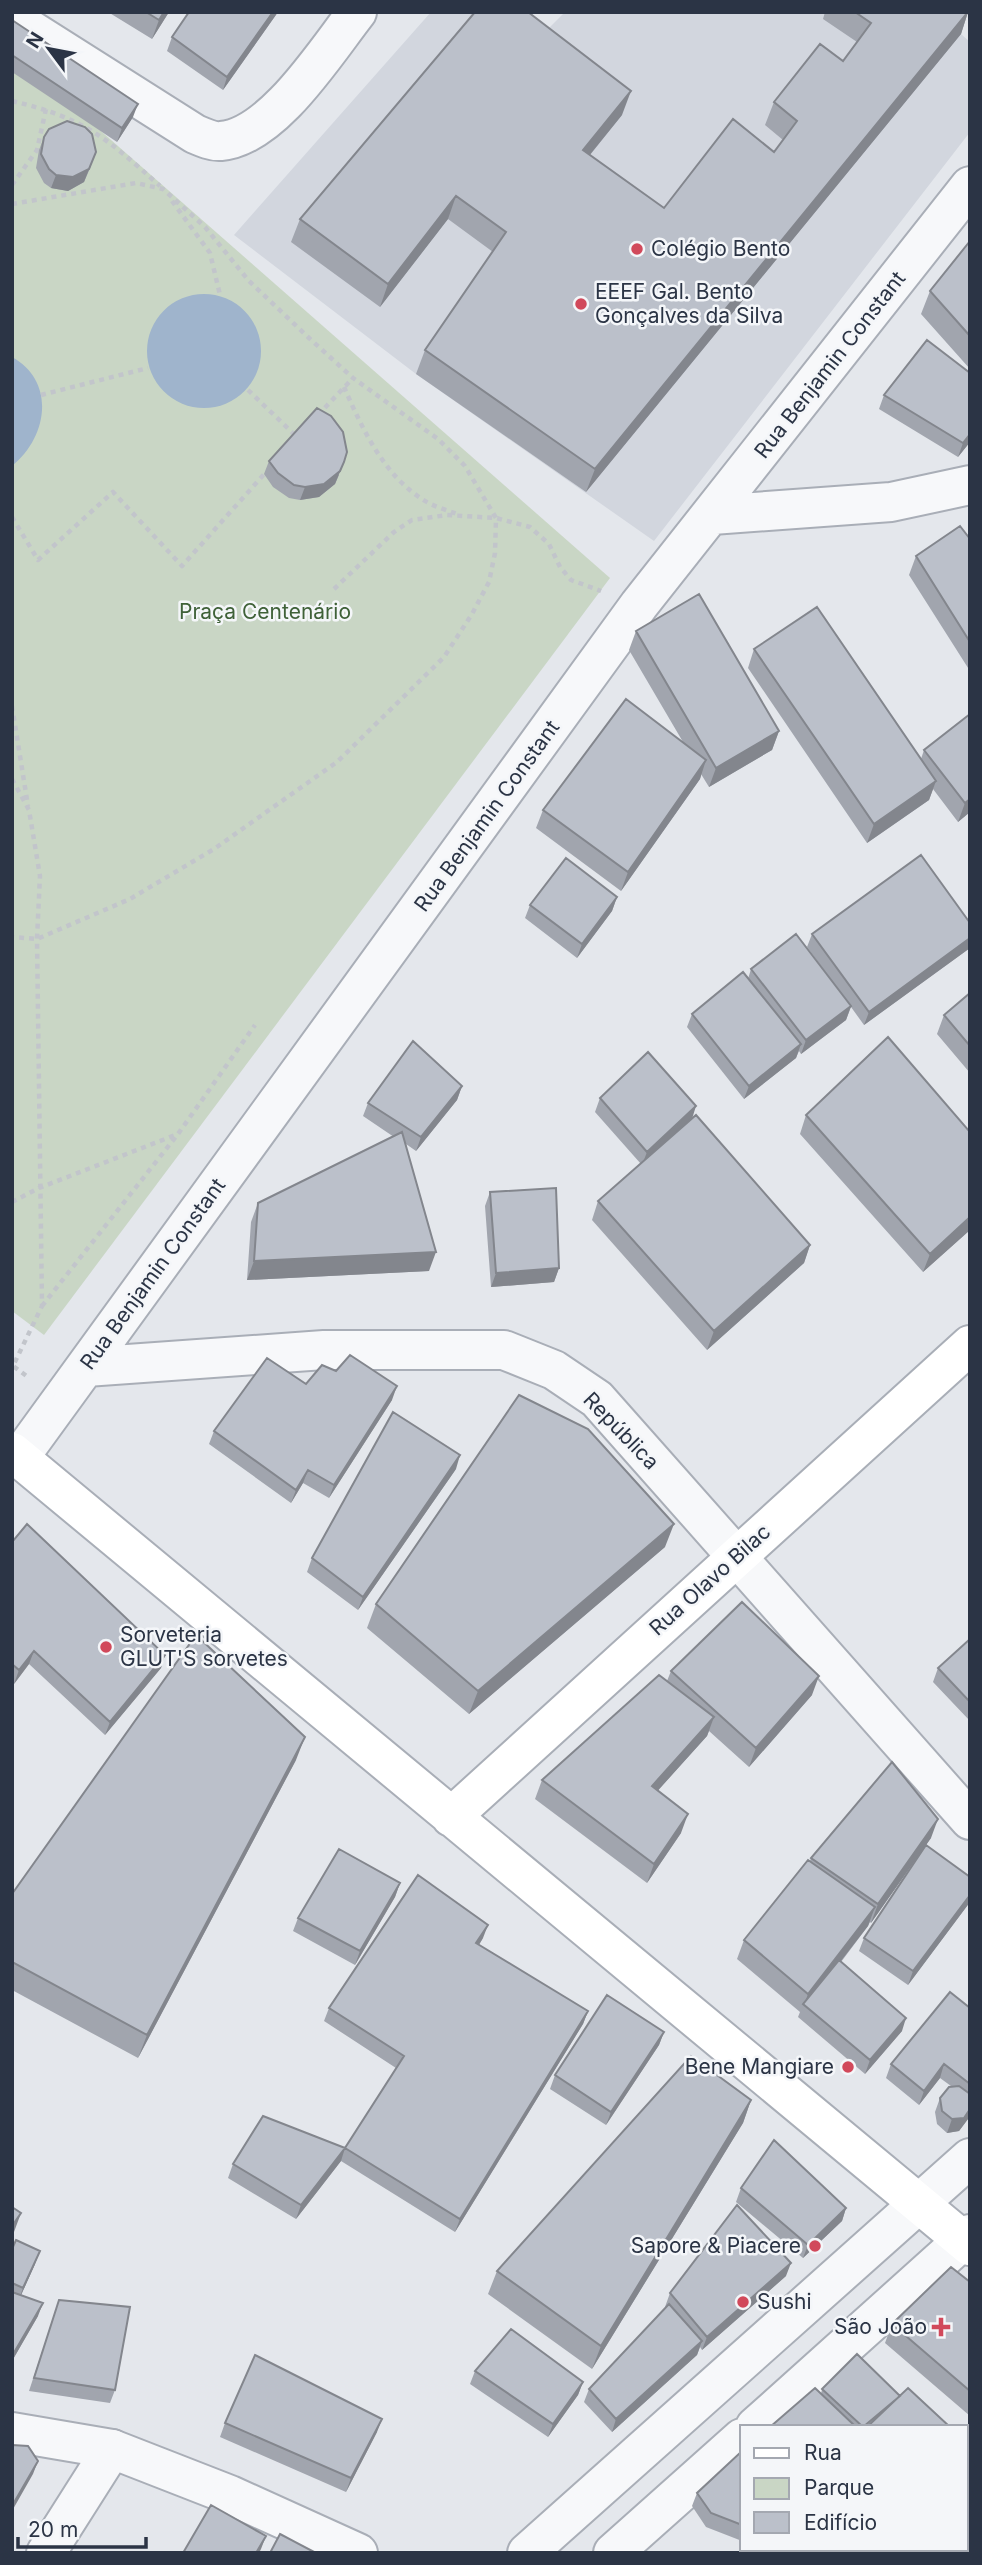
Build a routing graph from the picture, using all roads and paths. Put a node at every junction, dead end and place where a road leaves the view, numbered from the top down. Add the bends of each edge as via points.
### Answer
1 (357, 12) edge
2 (12, 18) edge
3 (12, 101) edge
4 (46, 109) junction
5 (12, 185) edge
6 (970, 186) edge
7 (163, 189) junction
8 (12, 204) edge
9 (220, 295) dead end
10 (148, 368) dead end
11 (353, 378) junction
12 (344, 387) junction
13 (248, 390) dead end
14 (41, 395) dead end
15 (312, 421) edge
16 (305, 429) edge
17 (298, 438) junction
18 (290, 447) edge
19 (273, 465) edge
20 (970, 485) edge
21 (712, 515) junction
22 (461, 516) junction
23 (12, 517) edge
24 (496, 518) junction
25 (334, 589) dead end
26 (639, 605) junction
27 (12, 706) edge
28 (12, 779) edge
29 (29, 810) junction
30 (12, 937) edge
31 (37, 939) junction
32 (255, 1025) dead end
33 (178, 1134) junction
34 (39, 1188) junction
35 (12, 1202) edge
36 (42, 1307) junction
37 (970, 1345) edge
38 (86, 1367) junction
39 (61, 1401) junction
40 (15, 1455) edge
41 (735, 1557) junction
42 (451, 1817) junction
43 (970, 1820) edge
44 (970, 2158) edge
45 (919, 2201) junction
46 (967, 2240) edge
47 (757, 2425) edge
48 (12, 2432) edge
49 (740, 2440) edge
50 (112, 2449) junction
51 (46, 2553) edge
52 (358, 2553) edge
53 (527, 2553) edge
54 (613, 2553) edge

1 - 2 street via 296,90 265,120 245,134 219,142 195,134
3 - 4 path
4 - 5 path via 37,150
4 - 7 path via 107,138
6 - 21 street, Rua Benjamin Constant
7 - 8 path via 136,183
7 - 9 path via 210,253
7 - 11 path via 205,228 249,281
10 - 14 path
11 - 12 path
11 - 24 path via 438,439 465,466
12 - 15 path
12 - 22 path via 389,469 422,499
13 - 17 path
16 - 17 path
17 - 18 path
19 - 23 path via 182,566 113,492 38,560
20 - 21 street via 891,502
21 - 26 street, Rua Benjamin Constant
22 - 24 path
22 - 25 path via 412,520
24 - 26 path via 541,534 571,580
24 - 31 path via 489,582 472,614 444,657 360,741 304,787 172,875 118,905
26 - 38 street, Rua Benjamin Constant
27 - 29 path
28 - 29 path
29 - 31 path via 40,876
30 - 31 path
31 - 34 path
32 - 33 path
33 - 34 path
33 - 36 path
34 - 35 path
34 - 36 path
36 - 39 path via 13,1366
37 - 41 main road, Rua Olavo Bilac
38 - 39 street, Rua Benjamin Constant
38 - 41 street, República via 324,1350 504,1350 554,1370 597,1399
39 - 40 street, Rua Benjamin Constant
40 - 42 main road
41 - 42 main road, Rua Olavo Bilac
41 - 43 street, República
42 - 45 main road
44 - 45 street
45 - 46 main road
45 - 53 street
46 - 47 street
48 - 50 street
49 - 54 street
50 - 51 street
50 - 52 street via 230,2495

